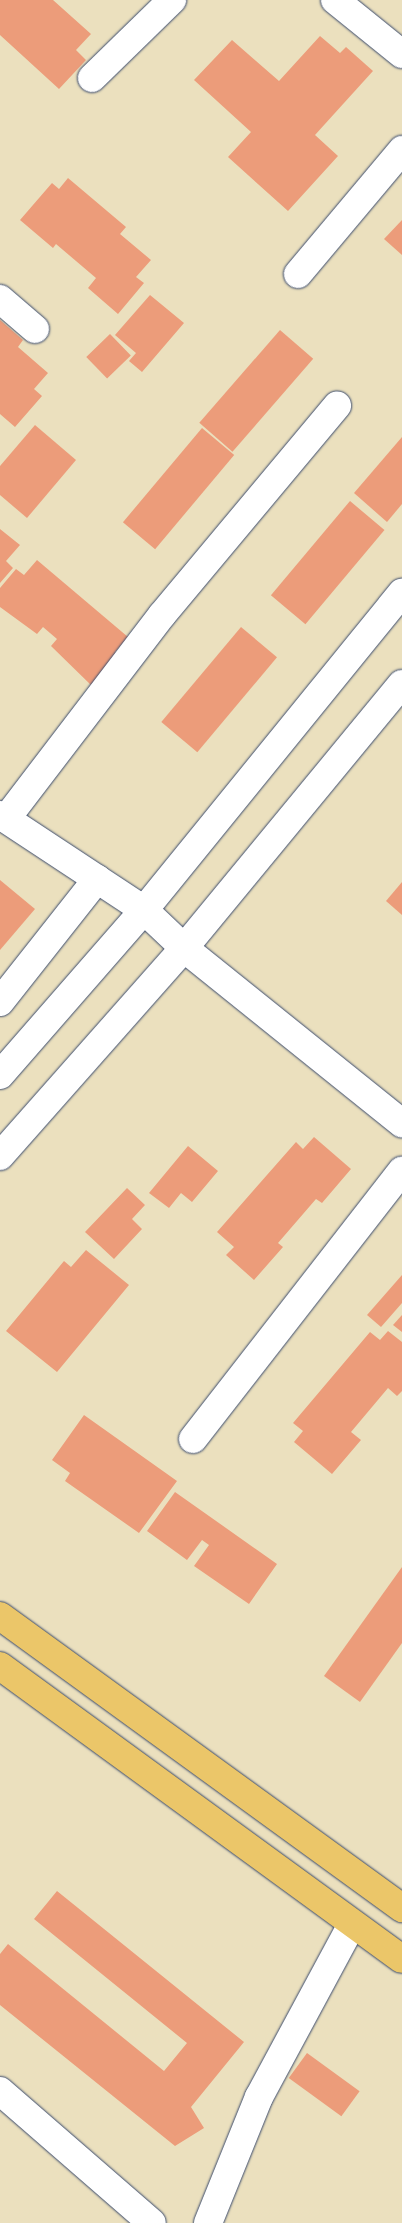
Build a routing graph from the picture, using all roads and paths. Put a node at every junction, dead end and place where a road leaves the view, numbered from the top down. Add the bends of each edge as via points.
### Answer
1 (172, 0) edge
2 (334, 0) edge
3 (402, 54) edge
4 (92, 78) dead end
5 (402, 150) edge
6 (298, 274) dead end
7 (0, 298) edge
8 (35, 330) dead end
9 (337, 406) dead end
10 (402, 592) edge
11 (402, 684) edge
12 (3, 817) edge
13 (97, 879) junction
14 (144, 910) junction
15 (184, 948) junction
16 (0, 1002) edge
17 (0, 1075) edge
18 (402, 1123) edge
19 (0, 1156) edge
20 (402, 1171) edge
21 (193, 1439) dead end
22 (0, 1616) edge
23 (0, 1666) edge
24 (402, 1908) edge
25 (352, 1924) junction
26 (402, 1959) edge
27 (0, 2091) edge
28 (152, 2223) edge
29 (208, 2223) edge

1 - 4 street
2 - 3 street
5 - 6 street
7 - 8 street
9 - 12 street via 162,615
10 - 14 street
11 - 15 street
12 - 13 street
13 - 14 street
13 - 16 street
14 - 15 street
14 - 17 street
15 - 18 street
15 - 19 street
20 - 21 street
22 - 24 main road
23 - 25 main road
25 - 26 main road
25 - 29 street via 259,2097
27 - 28 street

